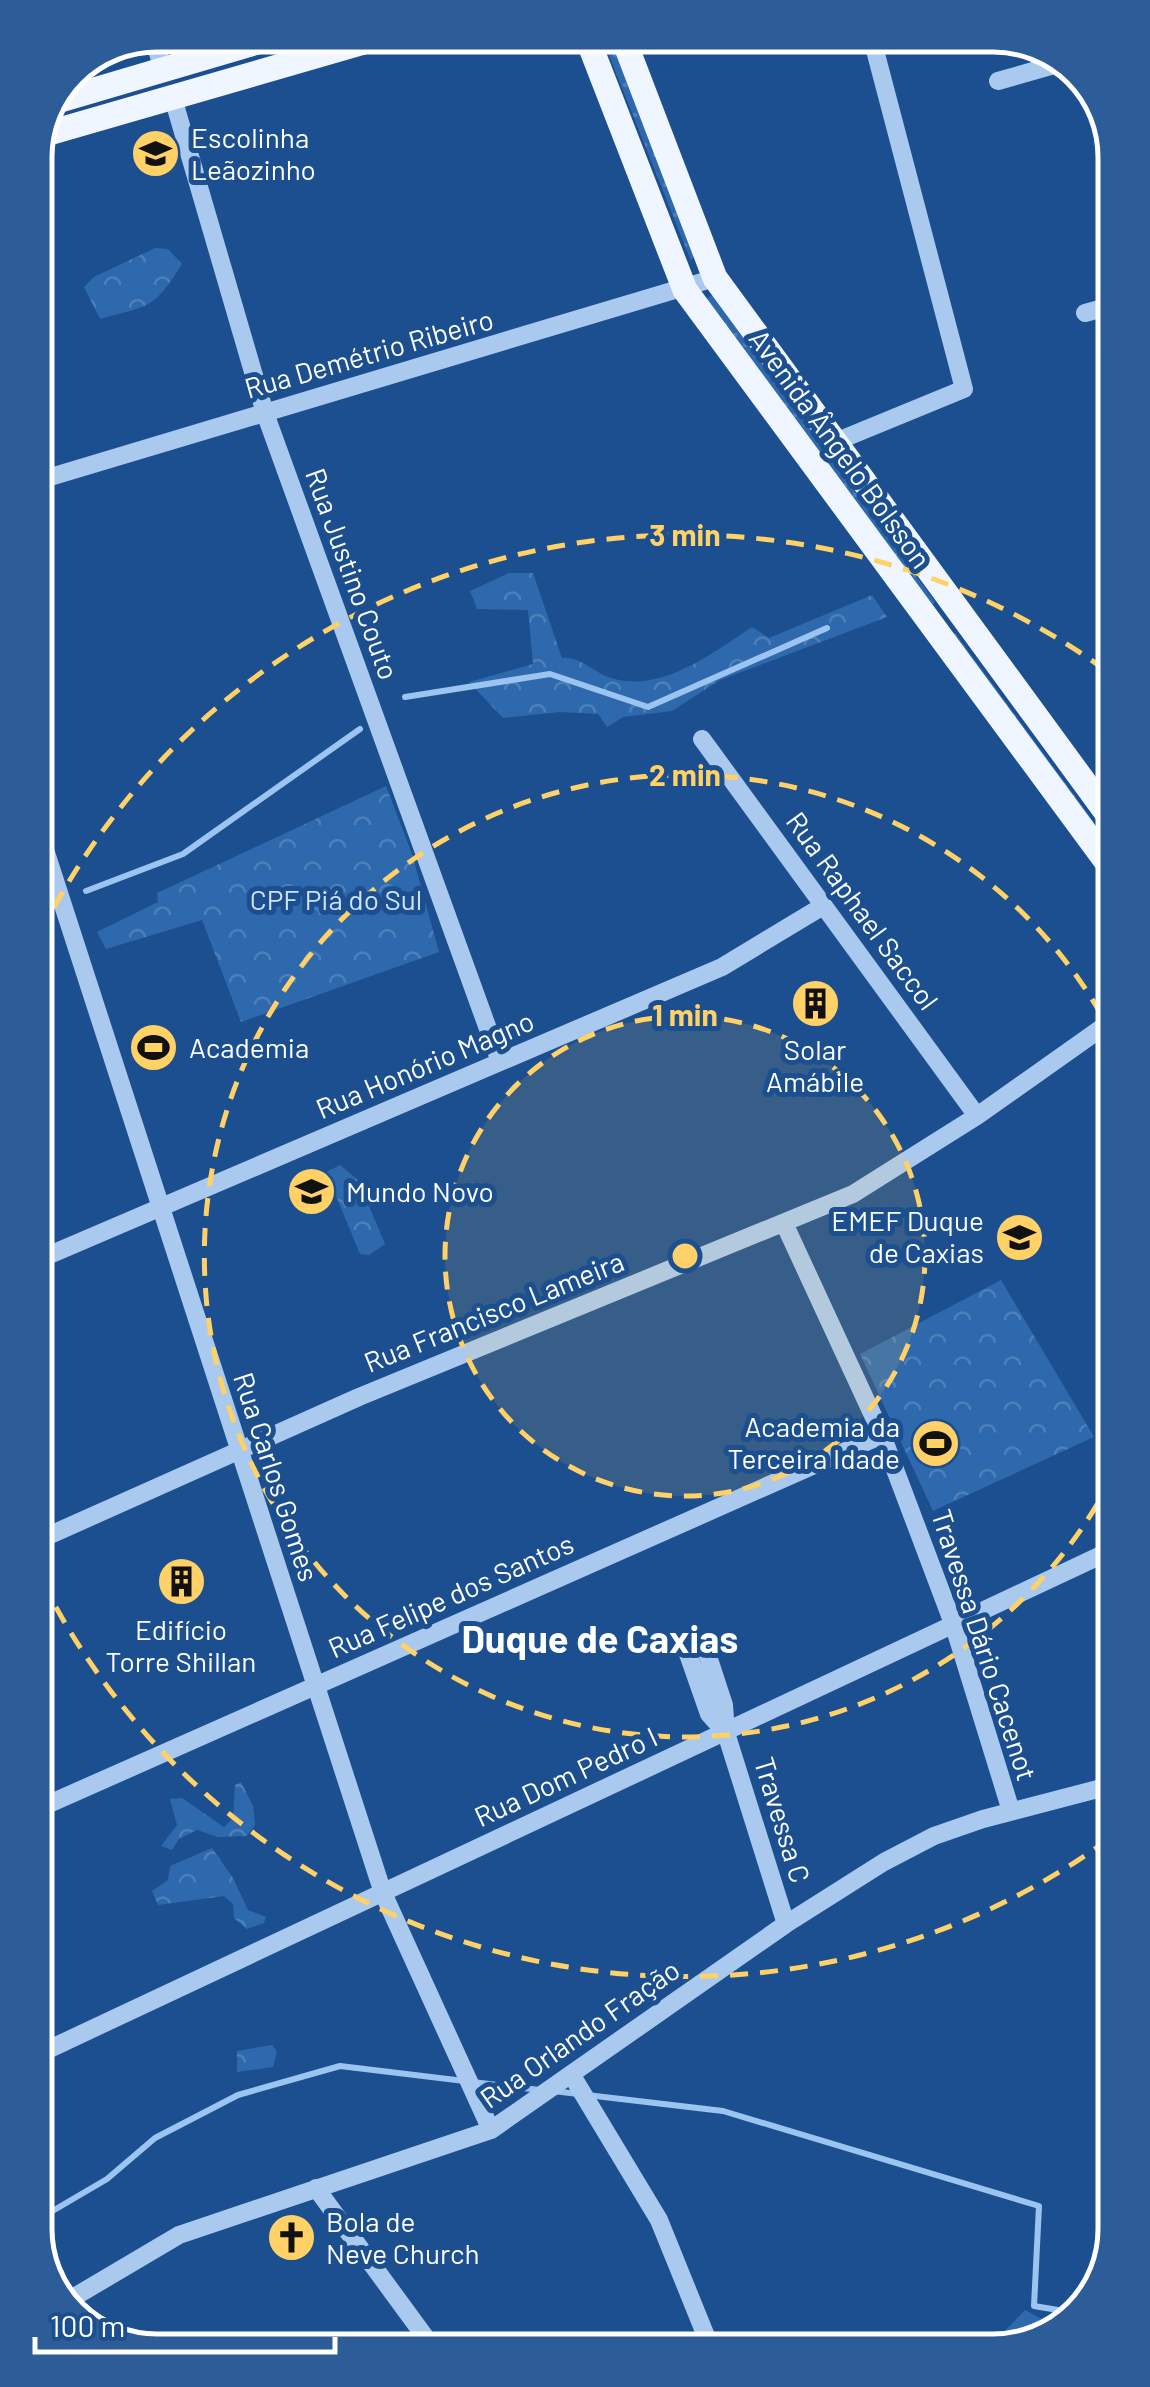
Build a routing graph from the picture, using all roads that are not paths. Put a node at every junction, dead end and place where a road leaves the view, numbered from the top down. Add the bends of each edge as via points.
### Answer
1 (158, 52) edge
2 (224, 52) edge
3 (329, 52) edge
4 (593, 53) edge
5 (629, 53) edge
6 (877, 53) edge
7 (1046, 67) edge
8 (163, 70) junction
9 (998, 81) dead end
10 (72, 97) edge
11 (172, 98) junction
12 (56, 131) edge
13 (715, 278) junction
14 (685, 290) junction
15 (1098, 308) edge
16 (1085, 312) dead end
17 (265, 414) junction
18 (835, 442) junction
19 (53, 475) edge
20 (702, 739) dead end
21 (1098, 801) edge
22 (1098, 849) edge
23 (53, 875) edge
24 (824, 906) junction
25 (1098, 1030) edge
26 (500, 1062) junction
27 (977, 1116) junction
28 (160, 1208) junction
29 (784, 1222) junction
30 (52, 1255) edge
31 (882, 1435) junction
32 (238, 1451) junction
33 (52, 1535) edge
34 (1098, 1557) edge
35 (954, 1626) junction
36 (315, 1687) junction
37 (726, 1733) junction
38 (1098, 1789) edge
39 (52, 1803) edge
40 (1010, 1812) junction
41 (383, 1893) junction
42 (786, 1924) junction
43 (52, 2048) edge
44 (571, 2074) junction
45 (491, 2130) junction
46 (316, 2188) junction
47 (76, 2296) edge
48 (423, 2334) edge
49 (705, 2334) edge

1 - 8 street
2 - 8 main road
3 - 11 main road
4 - 14 main road, Avenida Ângelo Bolsson
5 - 13 main road, Avenida Ângelo Bolsson
6 - 18 street via 964,389
7 - 9 street
8 - 10 main road
11 - 12 main road
11 - 17 street, Rua Justino Couto
13 - 14 street, Rua Demétrio Ribeiro
13 - 18 main road, Avenida Ângelo Bolsson
14 - 17 street, Rua Demétrio Ribeiro
14 - 22 main road, Avenida Ângelo Bolsson
15 - 16 street
17 - 19 street, Rua Demétrio Ribeiro
17 - 26 street, Rua Justino Couto
18 - 21 main road, Avenida Ângelo Bolsson
20 - 24 street, Rua Raphael Saccol
23 - 28 street, Rua Carlos Gomes
24 - 26 street, Rua Honório Magno via 722,967
24 - 27 street, Rua Raphael Saccol
25 - 27 street, Rua Francisco Lameira
26 - 28 street, Rua Honório Magno
27 - 29 street, Rua Francisco Lameira via 891,1174
28 - 30 street, Rua Honório Magno
28 - 32 street, Rua Carlos Gomes
29 - 31 street, Travessa Dário Cacenot
29 - 32 street, Rua Francisco Lameira
31 - 35 street, Travessa Dário Cacenot
31 - 36 street, Rua Felipe dos Santos
32 - 33 street, Rua Francisco Lameira
32 - 36 street, Rua Carlos Gomes
34 - 35 street, Rua Dom Pedro I
35 - 37 street, Rua Dom Pedro I
35 - 40 street, Travessa Dário Cacenot
36 - 39 street, Rua Felipe dos Santos
36 - 41 street, Rua Carlos Gomes
37 - 41 street, Rua Dom Pedro I
37 - 42 street, Travessa C
38 - 40 street, Rua Orlando Fração
40 - 42 street, Rua Orlando Fração via 934,1836
41 - 43 street, Rua Dom Pedro I
41 - 45 street, Rua Carlos Gomes
42 - 44 street, Rua Orlando Fração
44 - 45 street, Rua Orlando Fração
44 - 49 street via 659,2220
45 - 46 street, Rua Orlando Fração
46 - 47 street, Rua Orlando Fração via 178,2235
46 - 48 street

